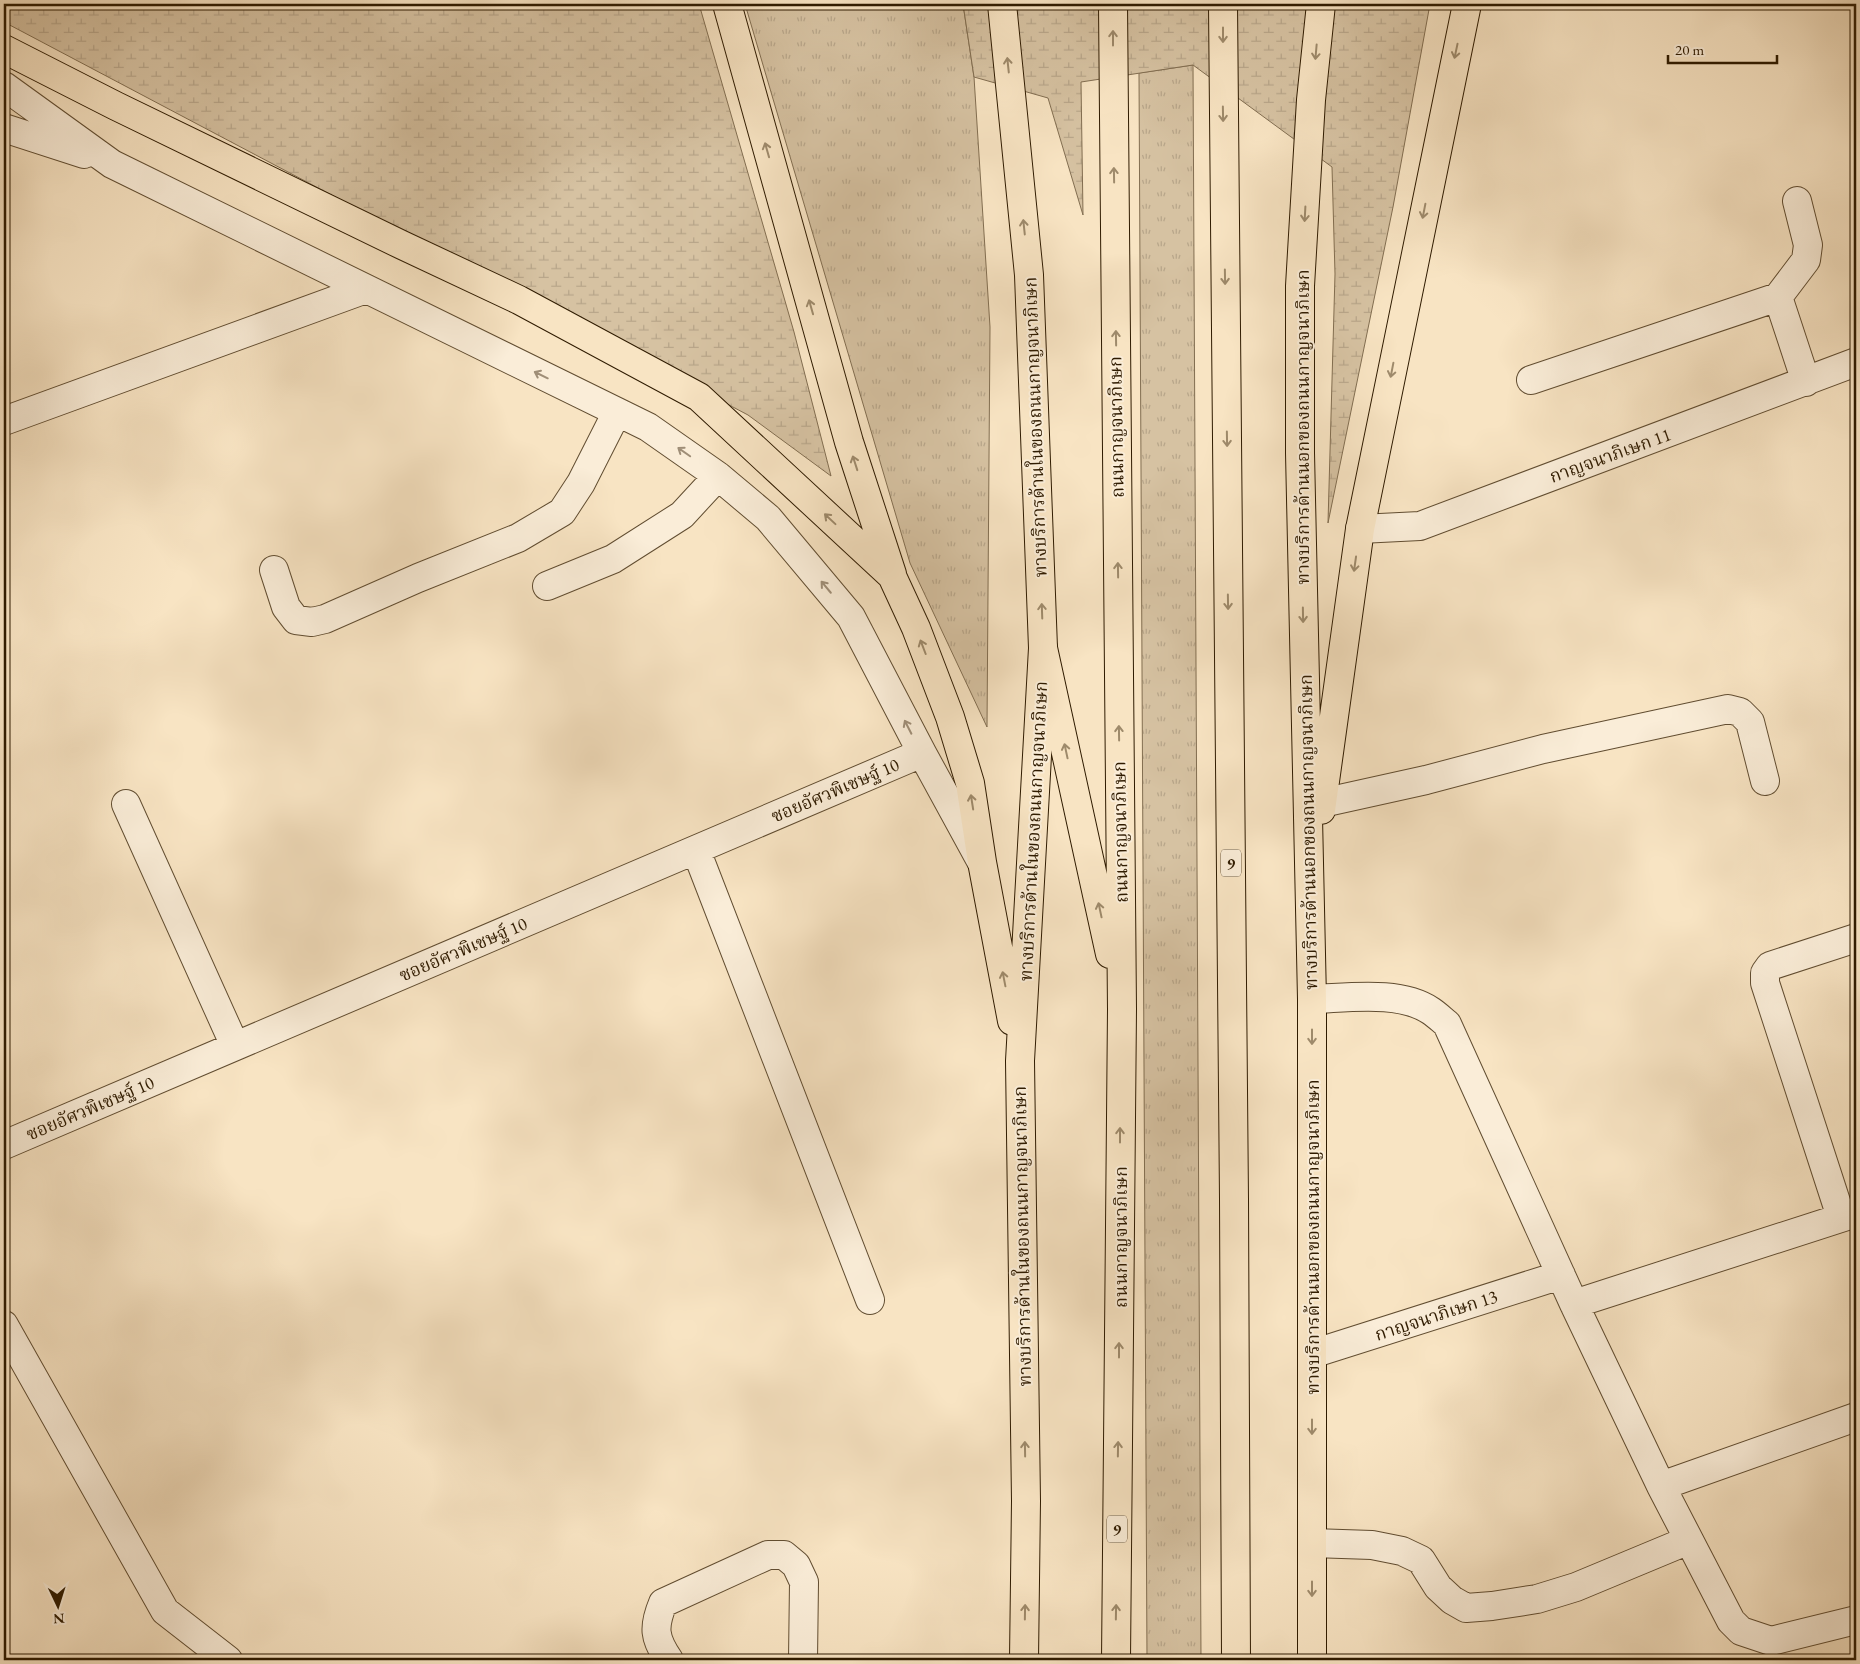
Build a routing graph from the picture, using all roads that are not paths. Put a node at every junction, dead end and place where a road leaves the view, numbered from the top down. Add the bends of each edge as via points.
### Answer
1 (727, 4) edge
2 (1002, 4) edge
3 (1113, 4) edge
4 (1223, 4) edge
5 (1320, 4) edge
6 (1467, 4) edge
7 (4, 49) edge
8 (4, 86) edge
9 (10, 135) edge
10 (112, 164) junction
11 (1797, 201) dead end
12 (366, 289) junction
13 (1778, 298) junction
14 (1856, 362) edge
15 (1531, 380) dead end
16 (1806, 382) junction
17 (617, 412) junction
18 (4, 421) edge
19 (718, 476) junction
20 (1360, 529) junction
21 (274, 570) dead end
22 (892, 576) junction
23 (547, 586) dead end
24 (1043, 648) junction
25 (922, 753) junction
26 (1765, 781) dead end
27 (1322, 803) junction
28 (126, 804) dead end
29 (696, 850) junction
30 (982, 862) junction
31 (1309, 883) junction
32 (1856, 938) edge
33 (1312, 999) junction
34 (1122, 1009) junction
35 (235, 1046) junction
36 (1020, 1061) junction
37 (4, 1145) edge
38 (1849, 1215) edge
39 (1561, 1275) junction
40 (870, 1300) dead end
41 (1574, 1304) junction
42 (4, 1325) edge
43 (1312, 1354) junction
44 (1856, 1417) edge
45 (1661, 1486) junction
46 (1689, 1540) junction
47 (1312, 1543) junction
48 (1856, 1620) edge
49 (228, 1660) edge
50 (669, 1660) edge
51 (803, 1660) edge
52 (1024, 1660) edge
53 (1116, 1660) edge
54 (1236, 1660) edge
55 (1312, 1660) edge

22 -> 1 main road via 848,442
24 -> 2 main road, ทางบริการด้านในของถนนกาญจนาภิเษก via 1029,275
34 -> 3 main road, ถนนกาญจนาภิเษก / 9
4 -> 54 main road, 9
5 -> 31 main road, ทางบริการด้านนอกของถนนกาญจนาภิเษก via 1300,286 1300,462
6 -> 20 main road
22 -> 7 main road via 699,397 519,300
8 - 10 street
9 - 10 street
10 - 12 street
11 - 13 street via 1808,245 1806,260
17 -> 12 street
12 - 18 street
13 - 15 street
13 - 16 street
14 - 16 street, กาญจนาภิเษก 11
16 - 20 street, กาญจนาภิเษก 11 via 1420,526
19 -> 17 street via 648,426
17 - 21 street via 581,483 562,512 518,538 312,622 296,620 286,607
19 - 23 street via 682,515 644,540 613,559
25 -> 19 street via 851,617 768,518
20 -> 27 main road
30 -> 22 main road via 970,783 950,716
34 -> 24 main road
24 - 36 main road, ทางบริการด้านในของถนนกาญจนาภิเษก
25 - 29 street, ซอยอัศวพิเชษฐ์ 10
25 - 30 street
26 - 27 street via 1750,722 1740,712 1728,708
27 - 31 main road
28 - 35 street
29 - 35 street, ซอยอัศวพิเชษฐ์ 10
29 - 40 street
36 -> 30 main road
31 - 33 main road, ทางบริการด้านนอกของถนนกาญจนาภิเษก
32 - 38 street via 1770,966 1765,973 1765,983
33 - 39 street via 1381,997 1410,1002 1430,1010 1447,1024
33 -> 43 main road, ทางบริการด้านนอกของถนนกาญจนาภิเษก
53 -> 34 main road, ถนนกาญจนาภิเษก / 9
35 - 37 street, ซอยอัศวพิเชษฐ์ 10
52 -> 36 main road, ทางบริการด้านในของถนนกาญจนาภิเษก via 1026,1501
38 - 41 street
39 - 41 street
39 - 43 street, กาญจนาภิเษก 13
41 - 45 street
42 - 49 street via 166,1611
43 -> 47 main road, ทางบริการด้านนอกของถนนกาญจนาภิเษก
44 - 45 street
45 - 46 street
46 - 47 street via 1560,1592 1528,1601 1466,1608 1438,1587 1420,1560 1402,1551 1372,1545
46 - 48 street via 1731,1620 1741,1631 1771,1641
47 -> 55 main road, ทางบริการด้านนอกของถนนกาญจนาภิเษก
50 - 51 street via 657,1637 656,1620 663,1603 768,1555 784,1555 796,1565 804,1582

